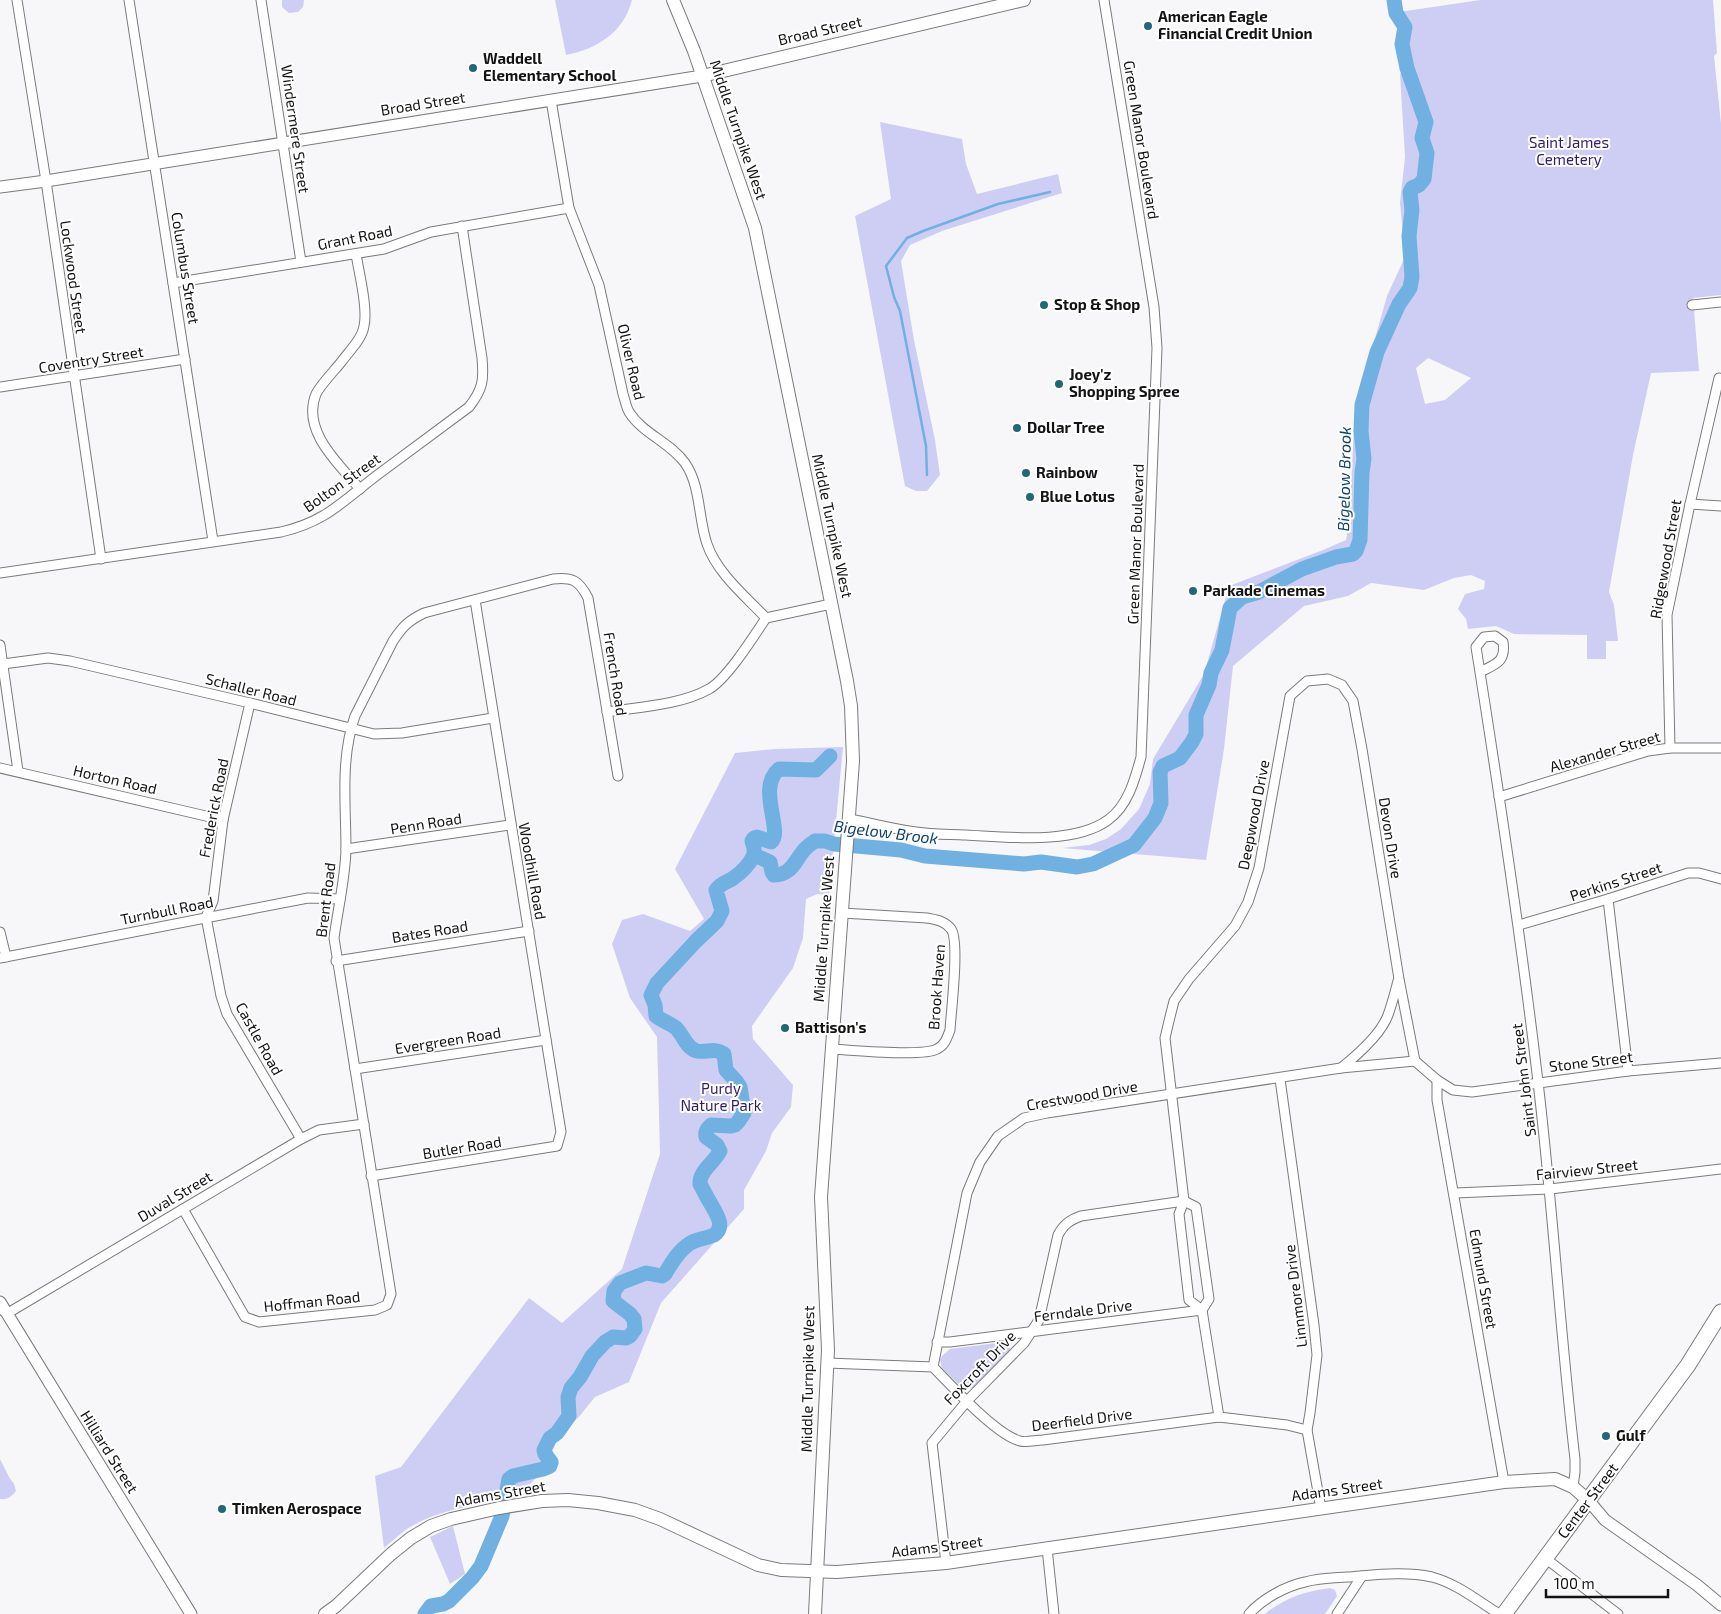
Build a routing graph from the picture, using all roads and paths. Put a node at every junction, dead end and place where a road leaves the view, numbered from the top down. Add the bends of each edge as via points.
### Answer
1 (17, 0) edge
2 (130, 0) edge
3 (261, 0) edge
4 (672, 0) edge
5 (1024, 0) edge
6 (1104, 0) edge
7 (702, 76) junction
8 (551, 100) junction
9 (282, 142) junction
10 (154, 163) junction
11 (46, 181) junction
12 (0, 187) edge
13 (570, 208) junction
14 (462, 226) junction
15 (356, 254) junction
16 (301, 262) junction
17 (173, 282) junction
18 (1721, 302) edge
19 (1692, 305) dead end
20 (185, 359) junction
21 (74, 377) junction
22 (1719, 378) dead end
23 (0, 387) edge
24 (360, 489) junction
25 (1690, 504) junction
26 (1721, 506) edge
27 (213, 540) junction
28 (101, 559) junction
29 (0, 573) edge
30 (575, 581) joint
31 (475, 600) junction
32 (831, 604) junction
33 (766, 618) junction
34 (0, 645) edge
35 (3, 664) junction
36 (1480, 672) dead end
37 (1353, 701) joint
38 (250, 703) junction
39 (607, 712) junction
40 (494, 718) junction
41 (351, 728) junction
42 (1670, 748) junction
43 (1721, 748) edge
44 (0, 768) edge
45 (18, 771) junction
46 (618, 776) dead end
47 (1499, 798) junction
48 (223, 820) junction
49 (849, 820) junction
50 (510, 825) junction
51 (346, 849) junction
52 (1721, 879) edge
53 (340, 898) junction
54 (1608, 899) junction
55 (842, 913) junction
56 (206, 917) junction
57 (1519, 925) junction
58 (528, 931) junction
59 (0, 932) edge
60 (3, 957) edge
61 (336, 961) junction
62 (1399, 979) junction
63 (546, 1040) junction
64 (831, 1050) junction
65 (1415, 1061) junction
66 (1721, 1063) edge
67 (1341, 1068) junction
68 (355, 1069) junction
69 (1628, 1071) junction
70 (1280, 1079) junction
71 (1437, 1080) junction
72 (1538, 1082) junction
73 (1172, 1094) junction
74 (364, 1124) junction
75 (301, 1139) junction
76 (557, 1146) joint
77 (1721, 1169) edge
78 (371, 1176) junction
79 (1550, 1189) junction
80 (1454, 1192) junction
81 (1184, 1201) junction
82 (183, 1209) junction
83 (0, 1302) edge
84 (387, 1306) joint
85 (1202, 1310) junction
86 (4, 1311) edge
87 (1721, 1312) edge
88 (1033, 1332) junction
89 (938, 1342) junction
90 (827, 1363) junction
91 (933, 1368) junction
92 (967, 1401) junction
93 (1219, 1417) junction
94 (1307, 1430) junction
95 (1504, 1482) junction
96 (1573, 1487) junction
97 (1589, 1501) junction
98 (1321, 1509) junction
99 (1047, 1548) junction
100 (1545, 1558) junction
101 (946, 1563) junction
102 (818, 1572) junction
103 (1362, 1576) junction
104 (1721, 1605) edge
105 (191, 1614) edge
106 (324, 1614) edge
107 (815, 1614) edge
108 (1054, 1614) edge
109 (1249, 1614) edge
110 (1337, 1614) edge
111 (1499, 1614) edge
112 (1504, 1614) edge
113 (1618, 1614) edge

1 - 11 street, Lockwood Street
2 - 10 street, Columbus Street
3 - 9 street, Windermere Street
4 - 7 main road, Middle Turnpike West
5 - 7 main road, Broad Street
6 - 49 street, Green Manor Boulevard via 1154,307 1157,348 1141,757 1134,781 1126,800 1110,819 1092,830 1070,835 1024,838 917,833
7 - 8 street, Broad Street
7 - 32 main road, Middle Turnpike West via 755,228
8 - 9 street, Broad Street
8 - 13 street, Oliver Road
9 - 10 street, Broad Street
9 - 16 street, Windermere Street
10 - 11 street, Broad Street
10 - 17 street, Columbus Street
11 - 12 street, Broad Street
11 - 21 street, Lockwood Street
13 - 14 street, Grant Road
13 - 33 street, Oliver Road via 599,285 629,411 639,424 674,450 686,465 694,485 707,544 728,577
14 - 15 street, Grant Road
14 - 24 street, Bolton Street via 482,358 484,378 481,388 468,407
15 - 16 street, Grant Road
15 - 24 street via 365,325 361,336 317,393 313,408 316,433
16 - 17 street, Grant Road
17 - 20 street, Columbus Street
18 - 19 street
20 - 21 street, Coventry Street
20 - 27 street, Columbus Street
21 - 23 street, Coventry Street
21 - 28 street, Lockwood Street
22 - 25 street, Ridgewood Street
24 - 27 street, Bolton Street via 327,514 298,528
25 - 26 street
25 - 42 street, Ridgewood Street via 1667,615
27 - 28 street, Bolton Street
28 - 29 street, Bolton Street
30 - 31 street, Brent Road via 553,578
30 - 39 street, French Road via 584,588 588,598
31 - 40 street, Woodhill Road
31 - 41 street, Brent Road via 409,621 401,630
32 - 33 street
32 - 49 main road, Middle Turnpike West via 850,706 853,761
33 - 39 street via 726,673 710,689 674,701
34 - 35 street
35 - 38 street, Schaller Road via 48,658 70,661
35 - 45 street
36 - 47 street, Saint John Street
37 - 62 street, Devon Drive
37 - 73 street, Deepwood Drive via 1342,685 1328,679 1307,680 1290,696 1259,868 1248,902 1235,926 1174,1001 1165,1038
38 - 41 street, Schaller Road
38 - 48 street, Frederick Road
39 - 46 street, French Road
40 - 41 street, Schaller Road via 402,734 374,734
40 - 50 street, Woodhill Road
41 - 51 street, Brent Road via 344,781
42 - 43 street, Alexander Street
42 - 47 street, Alexander Street via 1648,751
44 - 45 street, Horton Road
45 - 48 street, Horton Road
47 - 57 street, Saint John Street
48 - 56 street, Frederick Road via 213,901
49 - 55 main road, Middle Turnpike West
50 - 51 street, Penn Road
50 - 58 street, Woodhill Road
51 - 53 street, Brent Road via 345,879
52 - 54 street, Perkins Street via 1688,873
53 - 56 street, Turnbull Road via 308,898
53 - 61 street, Brent Road via 334,938
54 - 57 street, Perkins Street
54 - 69 street
55 - 64 main road, Middle Turnpike West
55 - 64 street, Brook Haven via 927,918 941,921 952,930 956,944 950,1030 945,1042 936,1050 921,1053
56 - 60 street, Turnbull Road
56 - 75 street, Castle Road via 227,1014
57 - 72 street, Saint John Street
58 - 61 street, Bates Road
58 - 63 street, Woodhill Road
59 - 60 street
61 - 68 street, Brent Road
62 - 65 street, Devon Drive
62 - 67 street, Devon Drive via 1388,1017 1372,1040
63 - 68 street, Evergreen Road
63 - 76 street, Woodhill Road via 561,1132
64 - 90 main road, Middle Turnpike West via 821,1197
65 - 67 street, Crestwood Drive
65 - 71 street, Stone Street
66 - 69 street, Stone Street
67 - 70 street, Crestwood Drive
68 - 74 street, Brent Road
69 - 72 street, Stone Street
70 - 73 street, Crestwood Drive
70 - 94 street, Linnmore Drive via 1317,1355
71 - 72 street, Stone Street via 1453,1090 1472,1092
71 - 80 street, Edmund Street via 1437,1100
72 - 79 street, Saint John Street
73 - 81 street, Deepwood Drive
73 - 89 street, Crestwood Drive via 1024,1118 998,1136 980,1162 967,1193
74 - 75 street, Duval Street via 319,1130
74 - 78 street, Brent Road
75 - 82 street, Duval Street
76 - 78 street, Butler Road
77 - 79 street, Fairview Street
78 - 84 street, Brent Road via 391,1294
79 - 80 street, Fairview Street
79 - 96 street, Saint John Street via 1575,1459
80 - 95 street, Edmund Street
81 - 85 street, Deepwood Drive via 1179,1214 1189,1300
81 - 85 street, Deepwood Drive via 1196,1207 1209,1299
81 - 88 street, Foxcroft Drive via 1081,1216 1063,1225 1058,1234 1039,1320
82 - 84 street, Hoffman Road via 246,1317 259,1322
82 - 86 street, Duval Street
83 - 86 street, Hilliard Street
85 - 88 street, Ferndale Drive
85 - 93 street, Deepwood Drive
86 - 105 street, Hilliard Street
87 - 97 main road, Center Street via 1695,1356
88 - 89 street, Ferndale Drive
88 - 92 street, Foxcroft Drive
89 - 91 street, Crestwood Drive
90 - 91 street
90 - 102 main road, Middle Turnpike West
91 - 92 street, Deerfield Drive
92 - 93 street, Deerfield Drive via 1001,1432 1020,1441
92 - 101 street, Foxcroft Drive via 932,1443
93 - 94 street, Deerfield Drive
94 - 98 street, Linnmore Drive
95 - 96 main road, Adams Street via 1554,1479
95 - 98 main road, Adams Street
96 - 97 main road, Adams Street
97 - 100 main road, Center Street
97 - 104 street via 1605,1520
98 - 99 main road, Adams Street
99 - 101 main road, Adams Street
99 - 108 street
100 - 112 main road, Center Street
100 - 113 street
101 - 102 main road, Adams Street
102 - 106 main road, Adams Street via 758,1565 635,1510 568,1500 542,1501 503,1507 431,1526 411,1538
102 - 107 main road, Middle Turnpike West
103 - 109 street via 1305,1582 1282,1590
103 - 110 street
103 - 111 street via 1409,1574 1433,1577 1455,1586

